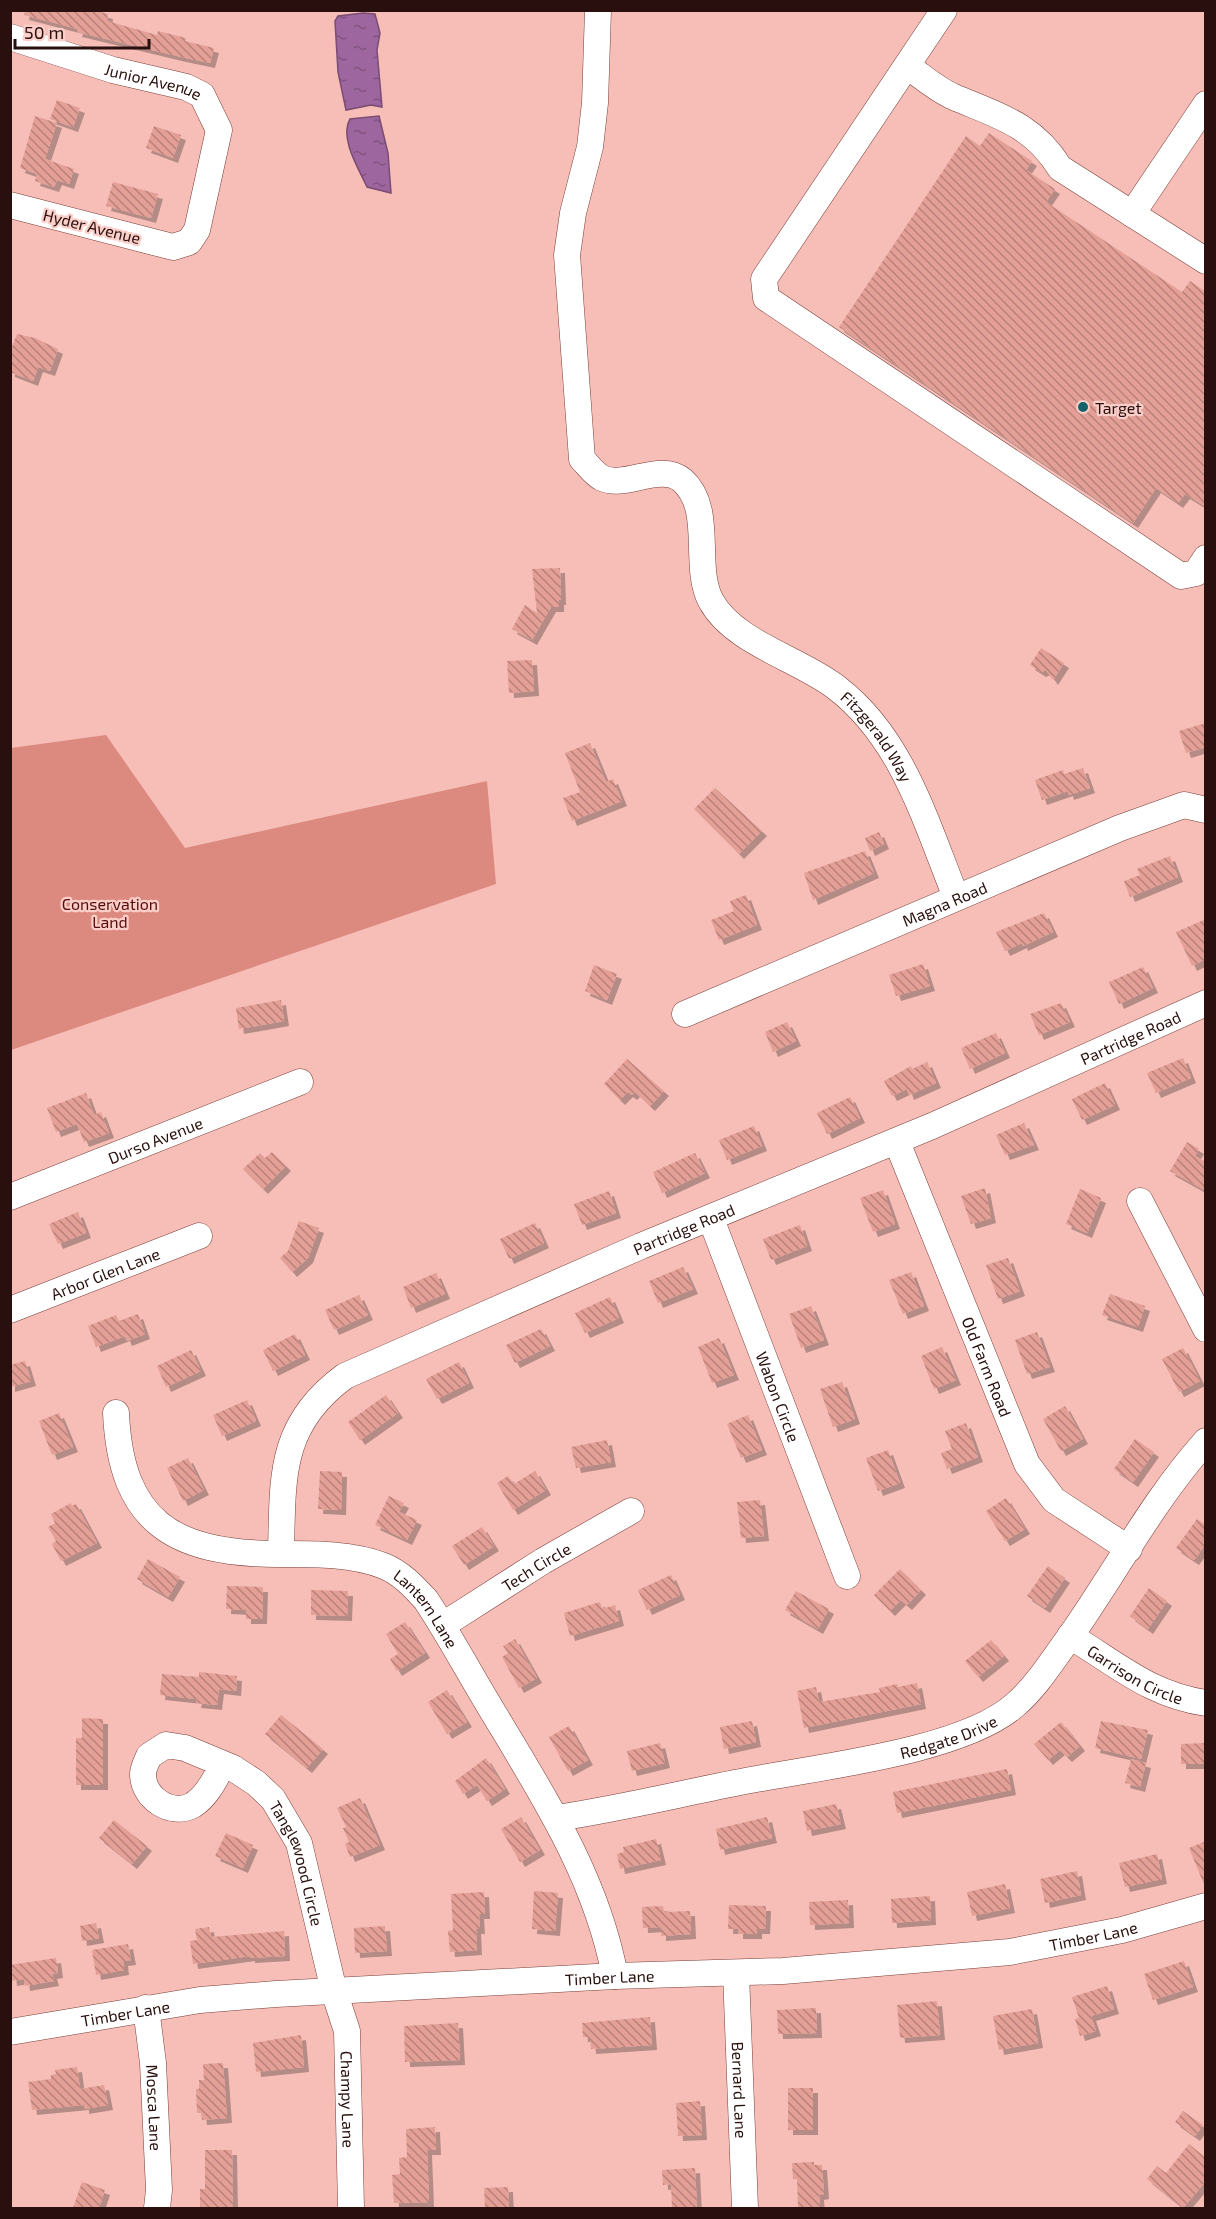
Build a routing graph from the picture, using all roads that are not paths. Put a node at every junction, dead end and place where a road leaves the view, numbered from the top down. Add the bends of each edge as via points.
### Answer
1 (598, 10) edge
2 (944, 10) edge
3 (10, 37) edge
4 (907, 66) junction
5 (1206, 104) edge
6 (10, 205) edge
7 (1132, 214) junction
8 (174, 247) joint
9 (1206, 261) edge
10 (1206, 558) edge
11 (1206, 810) edge
12 (956, 897) junction
13 (1206, 1003) edge
14 (685, 1014) dead end
15 (300, 1082) dead end
16 (897, 1142) junction
17 (10, 1197) edge
18 (1140, 1201) dead end
19 (711, 1218) junction
20 (199, 1236) dead end
21 (10, 1310) edge
22 (1206, 1329) edge
23 (116, 1413) dead end
24 (1206, 1441) edge
25 (631, 1511) dead end
26 (1129, 1549) junction
27 (281, 1554) junction
28 (847, 1576) dead end
29 (443, 1626) junction
30 (1070, 1636) junction
31 (1206, 1703) edge
32 (223, 1764) dead end
33 (557, 1818) junction
34 (1206, 1906) edge
35 (736, 1973) junction
36 (615, 1976) junction
37 (334, 1991) junction
38 (146, 2008) junction
39 (10, 2032) edge
40 (157, 2208) edge
41 (351, 2208) edge
42 (745, 2208) edge

1 - 12 street, Fitzgerald Way via 590,147 567,255 582,459 602,478 666,475 680,479 691,490 699,517 705,582 711,601 735,629 827,681 862,711 887,741 908,777
2 - 4 street
3 - 8 street, Junior Avenue via 112,70 186,87 202,95 219,130 213,165 197,230 189,242
4 - 7 street via 952,96 1003,116 1027,131 1048,148 1060,168
4 - 10 street via 764,279 766,298 1181,576 1197,573
5 - 7 street
6 - 8 street, Hyder Avenue
7 - 9 street
11 - 12 street, Magna Road via 1184,805 1166,811
12 - 14 street, Magna Road
13 - 16 street, Partridge Road
15 - 17 street, Durso Avenue
16 - 19 street, Partridge Road
16 - 26 street, Old Farm Road via 1027,1464 1054,1500
18 - 22 street
19 - 27 street, Partridge Road via 366,1366 330,1387 298,1425 288,1451
19 - 28 street, Wabon Circle
20 - 21 street, Arbor Glen Lane
23 - 27 street, Lantern Lane via 123,1470 153,1520 175,1536 209,1548
24 - 26 street, Redgate Drive
25 - 29 street, Tech Circle via 543,1561
26 - 30 street, Redgate Drive
27 - 29 street, Lantern Lane via 315,1554 383,1566 406,1579
29 - 33 street, Lantern Lane
30 - 31 street, Garrison Circle via 1151,1688 1179,1699
30 - 33 street, Redgate Drive via 1038,1681 1015,1705 972,1732 887,1754
32 - 37 street, Tanglewood Circle via 256,1783 273,1799 299,1843
33 - 36 street, Lantern Lane via 586,1875 609,1939
34 - 35 street, Timber Lane via 1122,1929 1010,1952
35 - 36 street, Timber Lane
35 - 42 street, Bernard Lane
36 - 37 street, Timber Lane
37 - 38 street, Timber Lane via 200,2000
37 - 41 street, Champy Lane via 346,2031
38 - 39 street, Timber Lane
38 - 40 street, Mosca Lane via 153,2063

